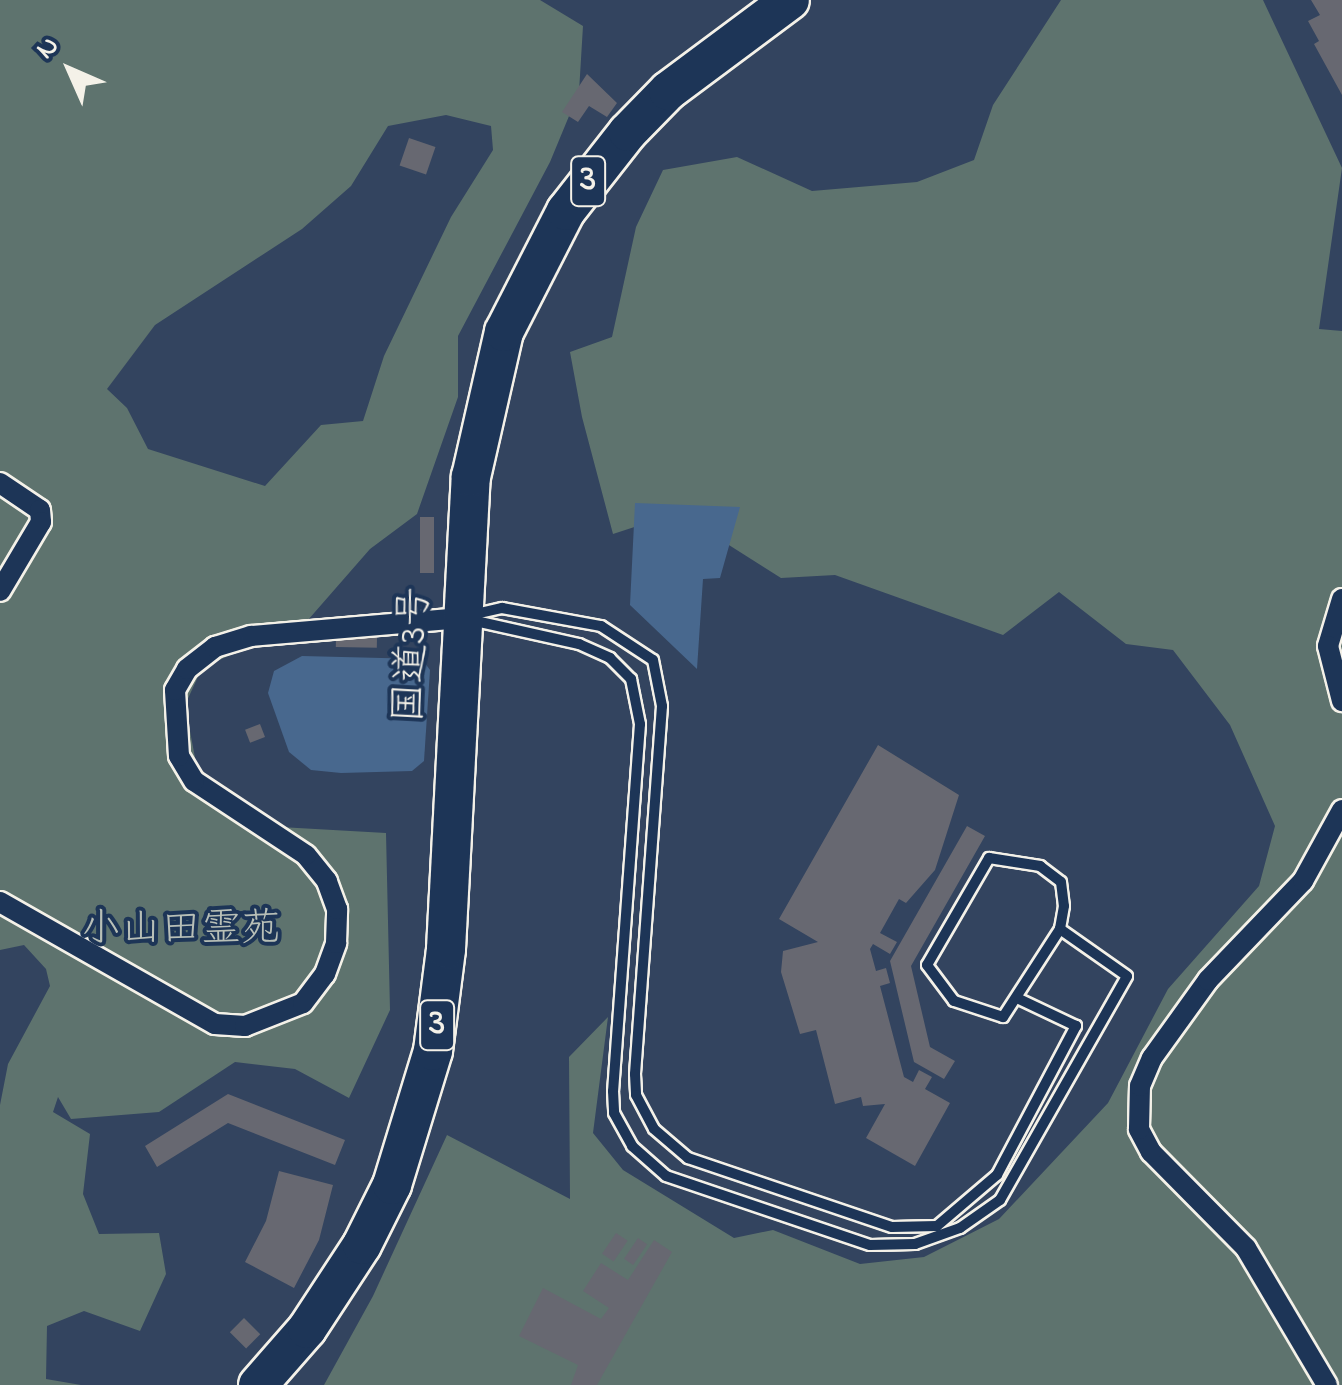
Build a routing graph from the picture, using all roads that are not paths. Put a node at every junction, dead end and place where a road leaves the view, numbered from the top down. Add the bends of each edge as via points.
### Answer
1 (790, 0) edge
2 (0, 484) edge
3 (0, 591) edge
4 (1342, 599) edge
5 (460, 618) junction
6 (1342, 701) edge
7 (1342, 810) edge
8 (0, 902) edge
9 (1060, 930) junction
10 (1019, 999) junction
11 (258, 1385) edge
12 (1328, 1385) edge

1 - 5 highway, 国道3号 / 3 via 668,91 628,132 566,211 528,278 489,377 477,428
2 - 3 street via 40,510 40,522
4 - 6 street via 1328,646
5 - 8 street via 251,636 215,647 187,669 176,690 180,756 194,781 306,855 327,881 337,910 336,944 326,974 303,1003 246,1026 215,1024
5 - 9 lane via 579,644 631,678 640,724 612,1091 614,1112 632,1146 666,1176 870,1245 915,1244 960,1228 1000,1200 1127,976
5 - 10 lane via 502,608 556,616 601,626 653,660 662,706 634,1074 636,1095 654,1129 688,1158 892,1227 937,1226 997,1175 1076,1026
5 - 11 highway, 国道3号 / 3 via 442,1002 423,1092 392,1186 362,1245 307,1329
7 - 12 street via 1302,881 1208,980 1152,1058 1140,1086 1139,1115 1150,1152 1246,1248
9 - 10 lane
9 - 10 lane via 1060,882 1040,866 989,858 926,965 954,1000 977,1013 1003,1016

